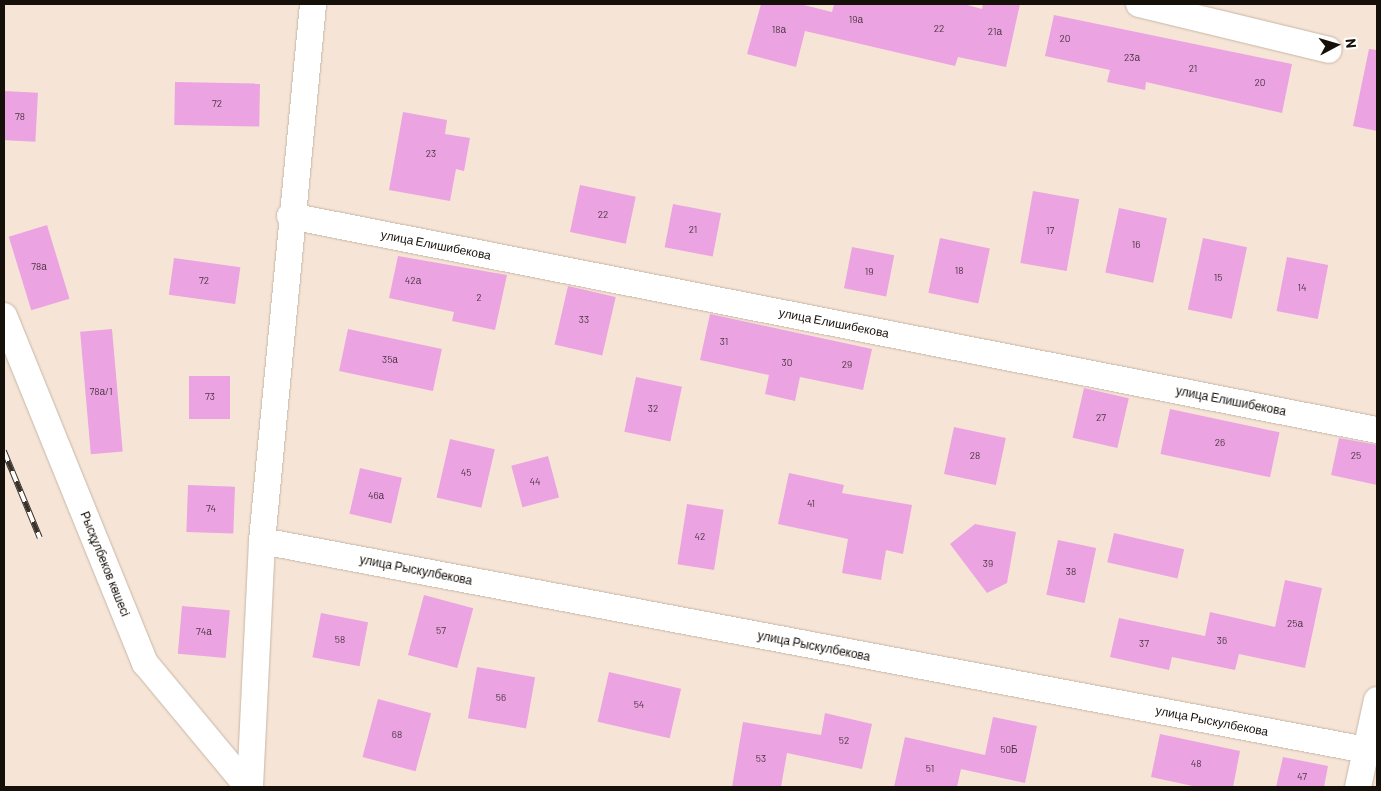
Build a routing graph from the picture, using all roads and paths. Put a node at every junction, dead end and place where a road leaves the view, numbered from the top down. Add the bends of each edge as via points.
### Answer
1 (313, 4) edge
2 (1139, 4) edge
3 (1328, 50) dead end
4 (290, 216) junction
5 (4, 316) edge
6 (1377, 430) edge
7 (262, 541) junction
8 (1377, 700) edge
9 (1366, 750) junction
10 (249, 787) edge
11 (1358, 787) edge

1 - 4 street
2 - 3 street
4 - 6 street, улица Елишибекова
4 - 7 street
5 - 10 street, Рысқұлбеков көшесі via 145,663
7 - 9 street, улица Рыскулбекова
7 - 10 street
8 - 9 street
9 - 11 street

